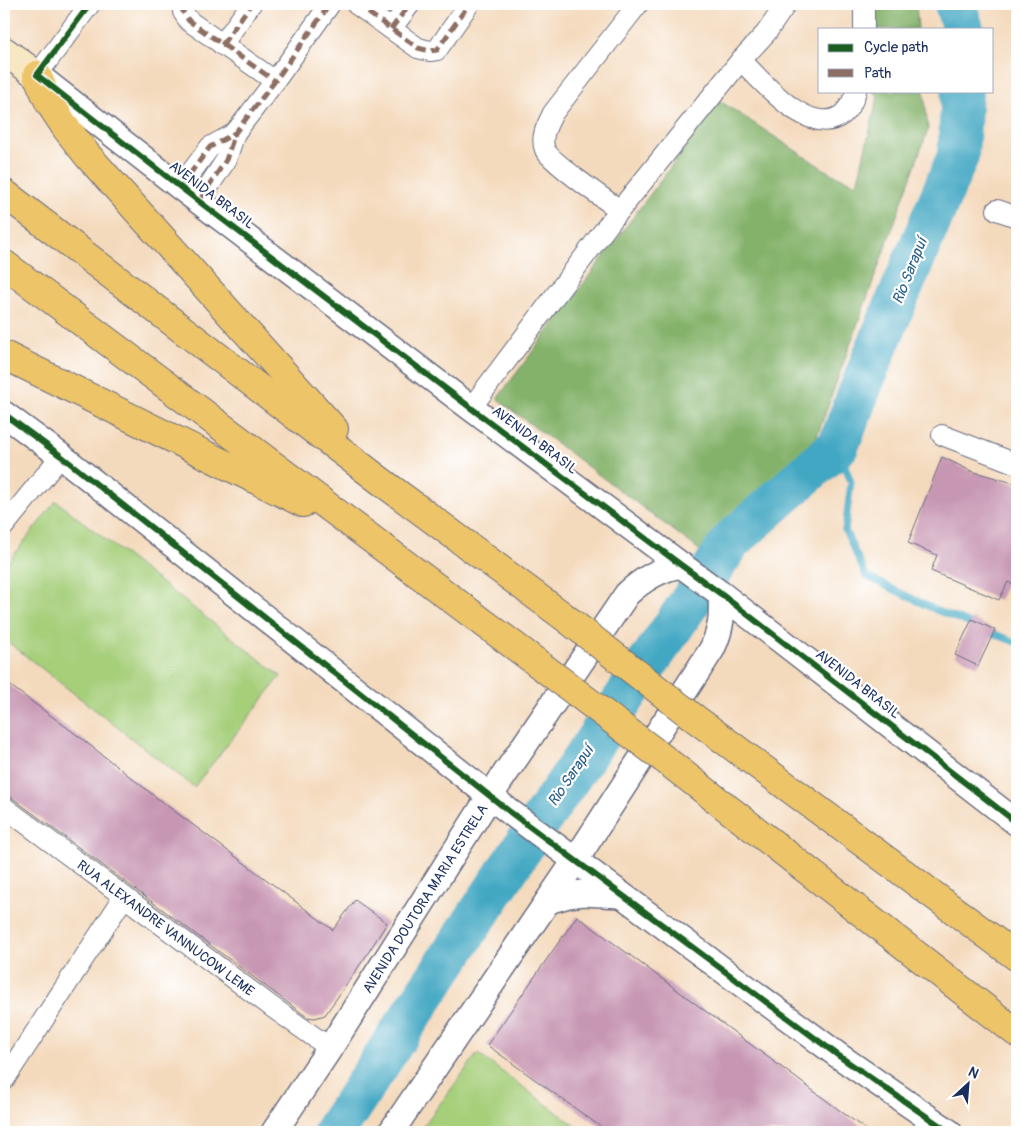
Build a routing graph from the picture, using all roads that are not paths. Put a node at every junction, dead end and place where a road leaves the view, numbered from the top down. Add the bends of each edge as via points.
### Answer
1 (90, 4) edge
2 (183, 4) edge
3 (251, 4) edge
4 (330, 4) edge
5 (356, 4) edge
6 (410, 4) edge
7 (469, 4) edge
8 (638, 4) edge
9 (785, 4) edge
10 (864, 4) edge
11 (864, 28) edge
12 (391, 29) junction
13 (222, 45) junction
14 (4, 50) edge
15 (741, 60) junction
16 (37, 75) junction
17 (275, 80) junction
18 (856, 92) edge
19 (4, 193) edge
20 (189, 194) junction
21 (620, 210) junction
22 (997, 210) dead end
23 (1017, 218) edge
24 (4, 264) edge
25 (4, 355) edge
26 (471, 408) junction
27 (4, 414) edge
28 (942, 435) dead end
29 (61, 456) junction
30 (1017, 464) edge
31 (378, 479) junction
32 (4, 526) edge
33 (362, 532) junction
34 (684, 567) junction
35 (718, 592) junction
36 (463, 776) junction
37 (490, 796) junction
38 (4, 807) edge
39 (1017, 823) edge
40 (471, 825) junction
41 (575, 861) junction
42 (124, 896) junction
43 (621, 896) junction
44 (548, 901) junction
45 (1017, 957) edge
46 (1017, 1033) edge
47 (330, 1048) junction
48 (4, 1080) edge
49 (274, 1132) edge
50 (391, 1132) edge
51 (949, 1132) edge

1 - 16 street
2 - 13 street via 183,12 189,21
3 - 13 street
4 - 17 street
5 - 12 street
6 - 12 street
7 - 12 street via 436,50 418,48
8 - 21 street via 553,113 543,141 545,152 557,163
9 - 15 street via 766,33
10 - 11 street
13 - 17 street
14 - 16 main road, AVENIDA BRASIL
15 - 18 street via 782,100 806,117 824,121 837,118 848,109
15 - 21 street
16 - 20 street, AVENIDA BRASIL
16 - 31 highway via 49,102 88,156
17 - 20 street via 235,133 226,160
19 - 31 highway
20 - 26 street, AVENIDA BRASIL
21 - 26 street
22 - 23 street
24 - 33 highway
25 - 33 highway
26 - 34 street, AVENIDA BRASIL
27 - 29 street
28 - 30 street
29 - 32 street
29 - 36 street
31 - 45 highway, bridge
33 - 46 highway, bridge via 664,759
34 - 35 street, AVENIDA BRASIL
34 - 37 street, AVENIDA DOUTORA MARIA ESTRELA via 670,567 648,576 627,594
35 - 39 street, AVENIDA BRASIL
35 - 41 street via 721,624 712,649
36 - 37 street
36 - 40 street via 471,803
37 - 40 street, AVENIDA DOUTORA MARIA ESTRELA
37 - 41 street
38 - 42 street, RUA ALEXANDRE VANNUCOW LEME
40 - 47 street, AVENIDA DOUTORA MARIA ESTRELA
41 - 43 street
41 - 44 street
42 - 47 street, RUA ALEXANDRE VANNUCOW LEME
42 - 48 street
43 - 44 street via 583,893
43 - 51 street via 839,1056
44 - 50 street
47 - 49 street, AVENIDA DOUTORA MARIA ESTRELA

